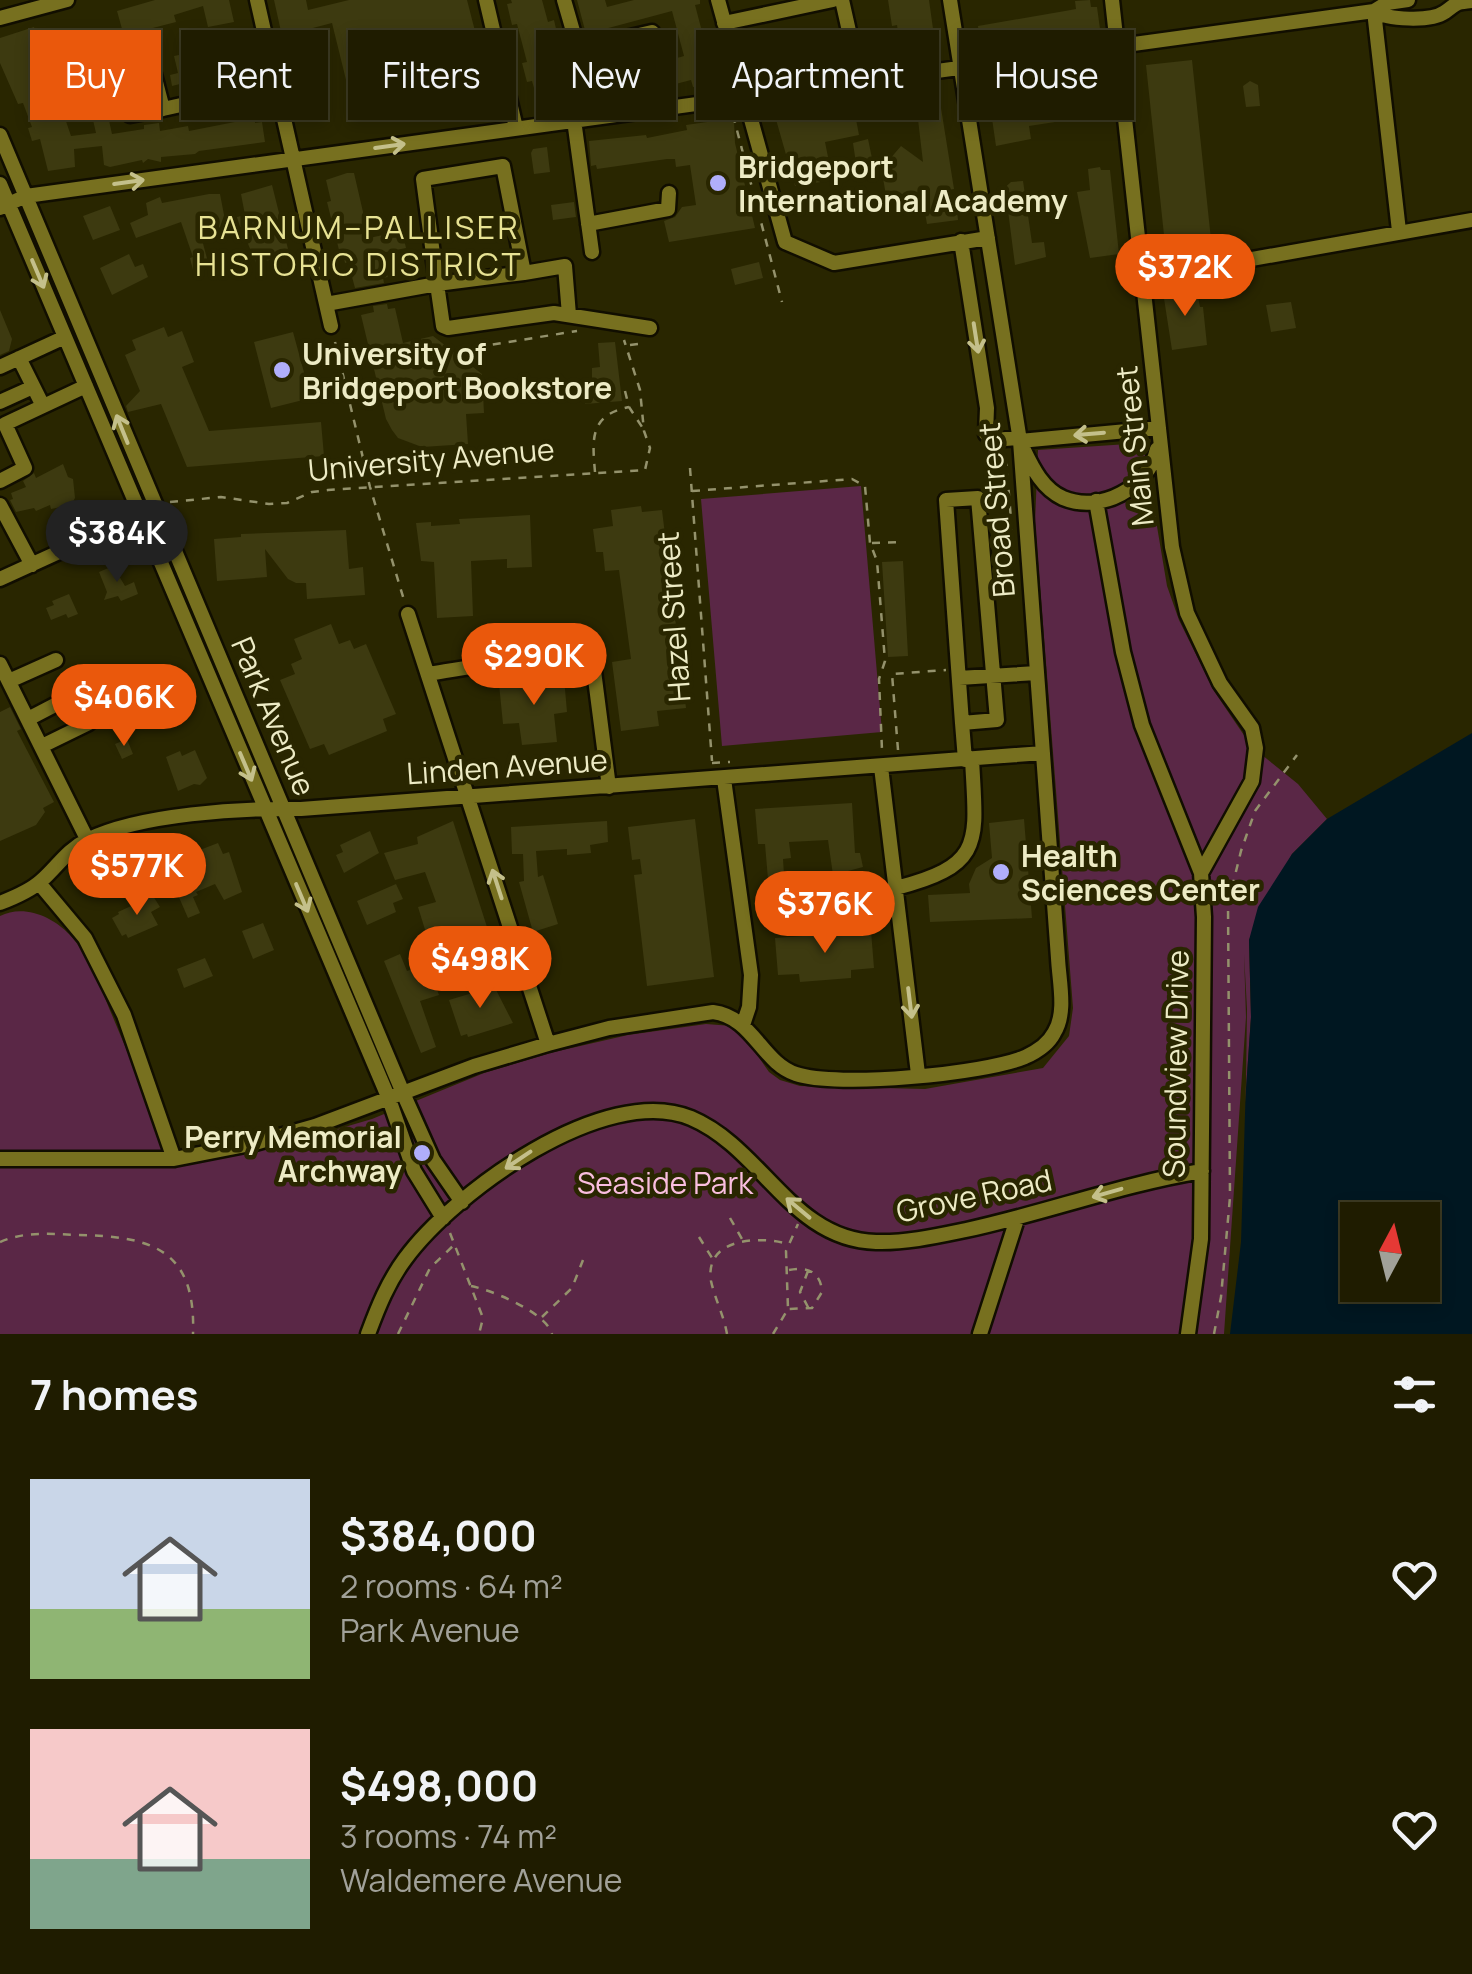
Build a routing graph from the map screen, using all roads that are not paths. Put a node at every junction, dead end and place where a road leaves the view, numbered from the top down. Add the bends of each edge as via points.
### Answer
1 (67, 0) edge
2 (257, 0) edge
3 (486, 0) edge
4 (564, 0) edge
5 (718, 0) edge
6 (833, 0) edge
7 (842, 0) edge
8 (950, 0) edge
9 (1112, 0) edge
10 (1408, 0) edge
11 (1472, 0) edge
12 (1448, 2) edge
13 (1374, 11) junction
14 (0, 18) edge
15 (724, 23) junction
16 (264, 30) edge
17 (573, 30) edge
18 (726, 30) edge
19 (850, 30) edge
20 (1116, 30) edge
21 (1134, 44) edge
22 (959, 56) edge
23 (181, 105) edge
24 (163, 109) dead end
25 (285, 120) edge
26 (574, 120) joint
27 (749, 120) edge
28 (969, 120) edge
29 (1127, 120) edge
30 (516, 128) junction
31 (0, 135) edge
32 (294, 159) junction
33 (0, 184) edge
34 (669, 193) dead end
35 (26, 196) junction
36 (4, 206) edge
37 (1472, 220) edge
38 (588, 224) junction
39 (1399, 232) junction
40 (988, 238) junction
41 (966, 241) junction
42 (592, 252) dead end
43 (524, 273) junction
44 (1145, 278) junction
45 (437, 284) junction
46 (326, 304) junction
47 (569, 315) junction
48 (331, 326) road end
49 (650, 328) dead end
50 (66, 337) junction
51 (20, 358) junction
52 (0, 368) edge
53 (86, 386) junction
54 (33, 387) junction
55 (0, 402) edge
56 (43, 406) junction
57 (1159, 428) junction
58 (1019, 439) junction
59 (0, 481) edge
60 (1096, 501) junction
61 (0, 505) edge
62 (148, 511) junction
63 (32, 565) junction
64 (0, 580) edge
65 (408, 614) road end
66 (56, 660) dead end
67 (0, 664) edge
68 (1037, 673) junction
69 (428, 674) junction
70 (958, 674) junction
71 (993, 676) junction
72 (9, 681) junction
73 (76, 694) dead end
74 (28, 719) junction
75 (962, 722) junction
76 (89, 723) dead end
77 (42, 746) junction
78 (1043, 753) junction
79 (969, 759) junction
80 (884, 767) junction
81 (724, 779) junction
82 (609, 787) junction
83 (468, 796) junction
84 (264, 808) junction
85 (284, 808) junction
86 (87, 840) junction
87 (1200, 872) junction
88 (39, 883) junction
89 (896, 888) junction
90 (0, 902) edge
91 (743, 1025) junction
92 (548, 1044) junction
93 (918, 1074) junction
94 (396, 1096) junction
95 (0, 1158) edge
96 (174, 1159) junction
97 (1202, 1171) junction
98 (462, 1202) junction
99 (1017, 1219) junction
100 (440, 1220) junction
101 (368, 1334) edge
102 (980, 1334) edge
103 (1188, 1334) edge

1 - 14 street
2 - 16 street
3 - 30 street
4 - 17 street
5 - 15 street
6 - 15 street
7 - 19 street
8 - 22 street, Broad Street
9 - 20 street, Main Street
10 - 13 street
11 - 12 street
12 - 13 street via 1444,13 1408,18
13 - 21 street
13 - 39 street
15 - 18 street
23 - 24 street
25 - 32 street
26 - 30 street
26 - 38 street
27 - 41 street via 784,242 834,262
28 - 40 street, Broad Street
29 - 44 street, Main Street
32 -> 30 street
31 - 35 street, Park Avenue
35 -> 32 street
32 - 46 street
33 - 36 street, Park Avenue
34 - 38 street via 668,209
35 - 36 street
62 -> 35 street, Park Avenue
36 -> 50 street, Park Avenue
37 - 39 street
38 - 42 street
39 - 44 street
40 - 41 street
40 - 58 street, Broad Street
41 -> 58 street via 986,434
43 - 45 street
43 - 45 street via 503,166 423,180
43 - 47 street via 564,266
44 - 57 street, Main Street
45 - 46 street
45 - 47 street via 448,328
46 - 48 street
47 - 49 street
50 - 51 street
50 - 53 street, Park Avenue
51 - 52 street
51 - 54 street
53 - 56 street
53 - 62 street, Park Avenue
54 - 55 street
54 - 56 street
56 - 59 street via 5,424 25,468
57 -> 58 street
57 - 60 street via 1149,471 1132,488
57 - 87 street, Main Street via 1187,614 1220,683 1252,728 1256,748 1252,781
58 - 60 street via 1049,488 1074,501
58 - 68 street, Broad Street
60 - 87 street, Soundview Drive via 1142,725
61 - 63 street
62 - 63 street
62 -> 84 street, Park Avenue
62 - 85 street, Park Avenue
63 - 64 street
65 - 69 street
66 - 72 street
67 - 72 street
68 - 71 street
68 - 78 street, Broad Street
69 - 82 street via 496,663 565,663 594,671
69 - 83 street
70 - 71 street
70 - 71 street via 946,500 978,498
70 - 75 street
71 - 75 street via 996,720
72 - 74 street
73 - 74 street
74 - 77 street
75 - 79 street
76 - 77 street
77 - 86 street
78 - 79 street, Linden Avenue
78 - 93 street, Broad Street via 1060,1020 1043,1047 1024,1057
79 - 80 street, Linden Avenue
79 - 89 street via 975,821 970,847 946,872
80 - 81 street, Linden Avenue
80 - 89 street
81 - 82 street, Linden Avenue
81 - 91 street via 751,975
82 - 83 street, Linden Avenue
83 - 85 street, Linden Avenue
92 -> 83 street
84 - 85 street, Linden Avenue
84 - 86 street, Linden Avenue via 144,823
84 -> 94 street, Park Avenue
85 - 94 street, Park Avenue
86 - 88 street, Linden Avenue
87 - 97 street, Soundview Drive
88 - 90 street, Linden Avenue
88 - 96 street via 85,938 124,1014
89 -> 93 street
91 - 92 street via 713,1012
91 - 93 street via 794,1074
92 - 94 street
94 - 96 street via 270,1139
94 - 98 street, Park Avenue
94 - 100 street, Park Avenue via 414,1170
95 - 96 street
97 -> 99 street, Grove Road
97 - 103 street, Soundview Drive
99 -> 98 street, Grove Road via 912,1240 846,1239 803,1214 733,1142 690,1118 661,1112 610,1119 529,1152
98 - 100 street, Grove Road
99 - 102 street
100 - 101 street, Grove Road via 388,1284

